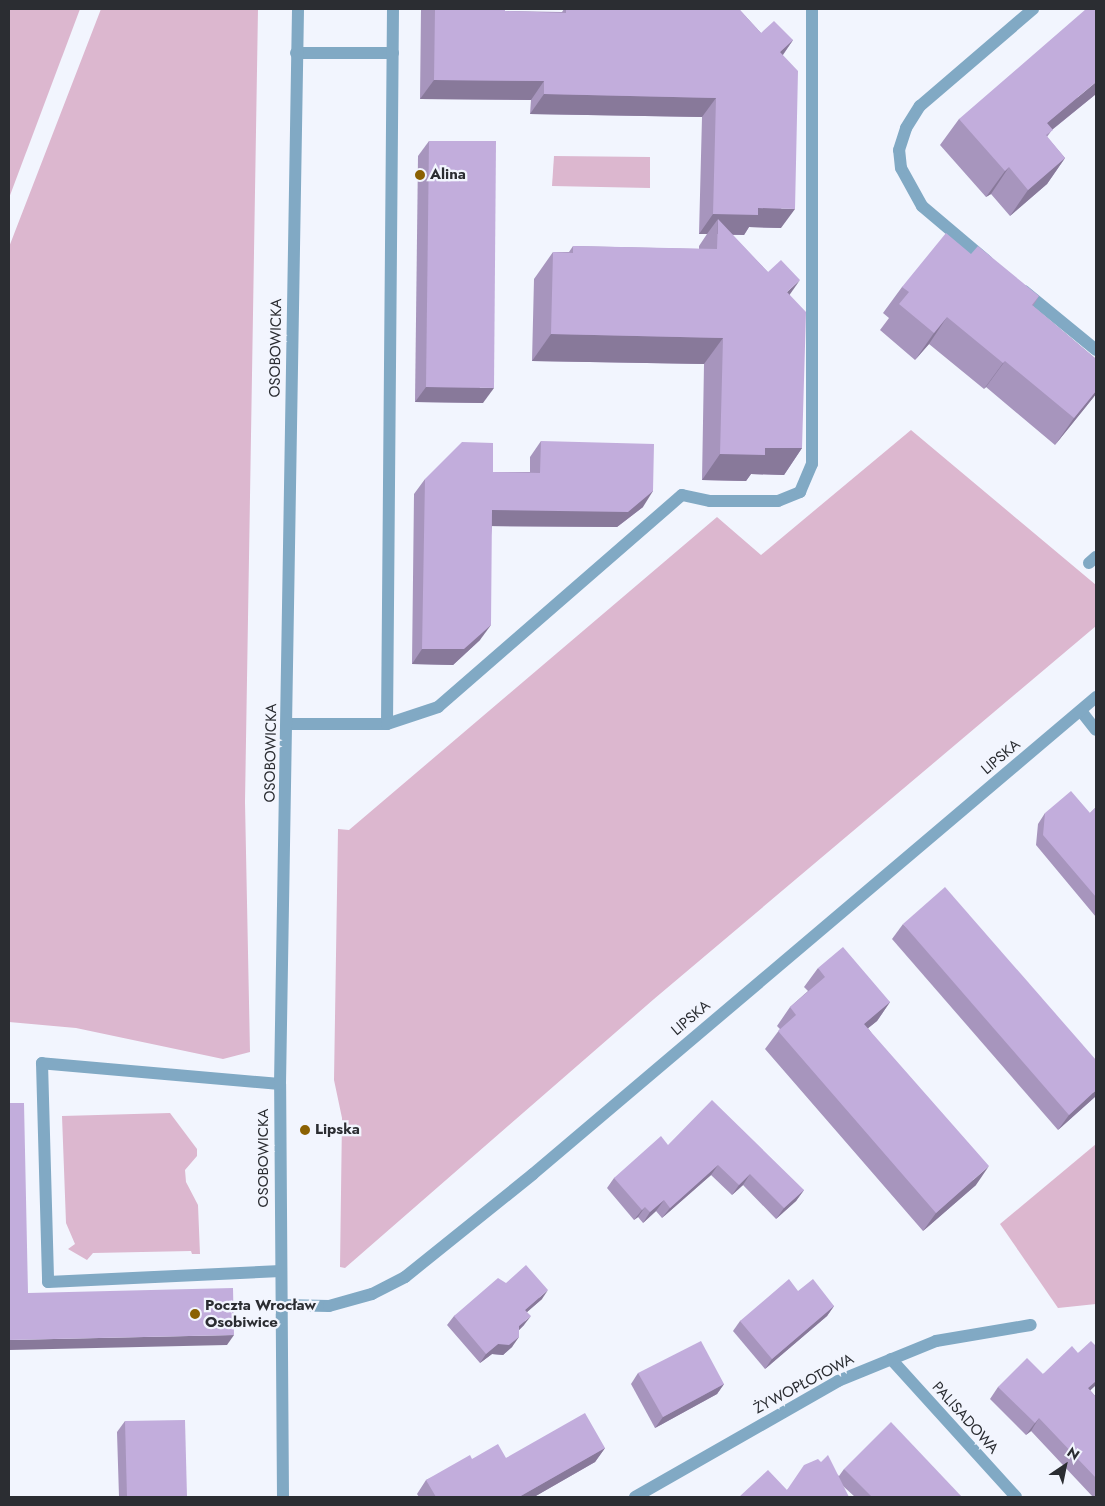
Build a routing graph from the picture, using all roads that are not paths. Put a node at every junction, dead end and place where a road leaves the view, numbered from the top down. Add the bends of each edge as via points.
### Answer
1 (298, 9) edge
2 (393, 9) edge
3 (812, 9) edge
4 (1033, 9) edge
5 (296, 53) junction
6 (393, 53) junction
7 (998, 270) edge
8 (1013, 282) edge
9 (1096, 350) edge
10 (1096, 698) edge
11 (1081, 711) junction
12 (288, 724) junction
13 (386, 724) junction
14 (1096, 730) edge
15 (280, 1084) junction
16 (281, 1271) junction
17 (280, 1305) junction
18 (1031, 1325) dead end
19 (891, 1359) junction
20 (283, 1497) edge
21 (635, 1497) edge
22 (1016, 1497) edge

1 - 5 street, OSOBOWICKA
2 - 6 street
3 - 13 street via 812,464 800,492 778,501 710,501 682,495 438,707
4 - 7 street via 920,106 906,128 899,150 901,168 922,206
5 - 6 street
5 - 12 street, OSOBOWICKA
6 - 13 street
8 - 9 street
10 - 11 street, LIPSKA
11 - 14 street
11 - 17 street, LIPSKA via 533,1174 405,1277 372,1294 329,1306
12 - 13 street
12 - 15 street, OSOBOWICKA
15 - 16 street, OSOBOWICKA
15 - 16 street via 42,1063 48,1282
16 - 17 street, OSOBOWICKA
17 - 20 street, OSOBOWICKA
18 - 19 street, ŻYWOPŁOTOWA via 936,1341
19 - 21 street, ŻYWOPŁOTOWA via 838,1381
19 - 22 street, PALISADOWA

